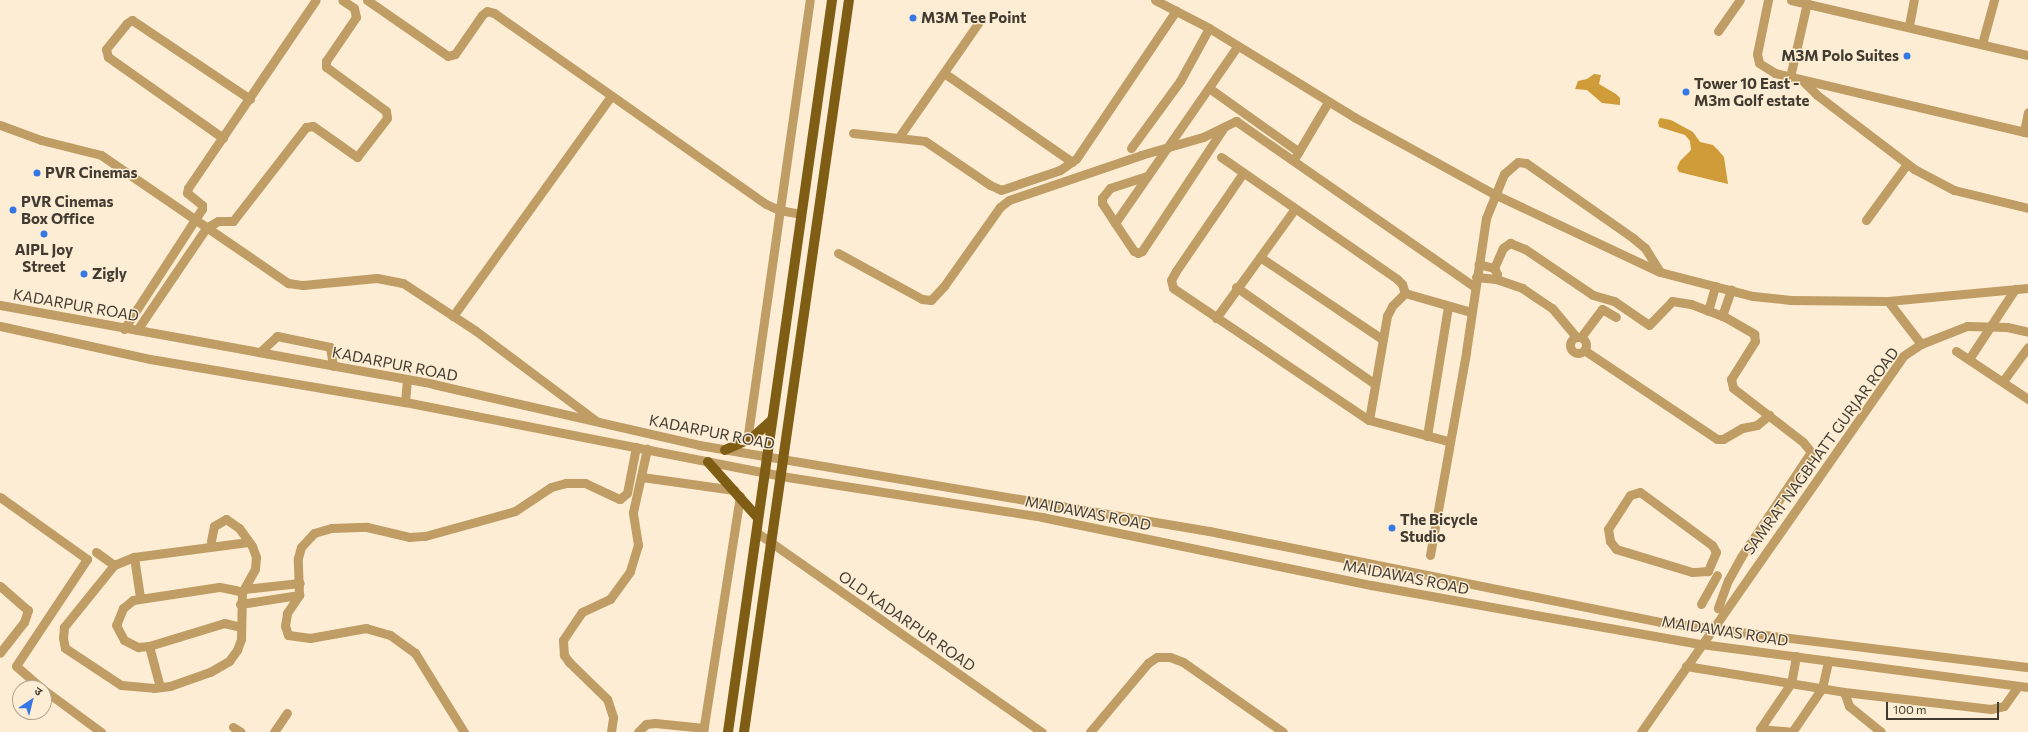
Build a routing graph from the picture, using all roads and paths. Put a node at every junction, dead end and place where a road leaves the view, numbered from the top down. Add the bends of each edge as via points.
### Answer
1 (316, 0) edge
2 (342, 0) edge
3 (367, 0) edge
4 (810, 0) edge
5 (832, 0) edge
6 (849, 0) edge
7 (1155, 0) edge
8 (1740, 0) edge
9 (1768, 0) edge
10 (1791, 0) edge
11 (1914, 0) edge
12 (1994, 0) edge
13 (1807, 3) junction
14 (1176, 11) junction
15 (979, 22) dead end
16 (1908, 25) junction
17 (1209, 28) junction
18 (1718, 31) dead end
19 (1982, 44) junction
20 (1237, 46) junction
21 (2028, 55) edge
22 (944, 73) junction
23 (1790, 77) junction
24 (1802, 80) junction
25 (1209, 88) junction
26 (611, 96) junction
27 (250, 99) junction
28 (1328, 102) junction
29 (2028, 112) edge
30 (0, 125) edge
31 (1224, 126) junction
32 (2026, 132) edge
33 (854, 133) dead end
34 (899, 137) junction
35 (223, 138) junction
36 (1131, 148) dead end
37 (1167, 149) junction
38 (1299, 152) junction
39 (1221, 157) dead end
40 (1293, 160) junction
41 (1072, 162) junction
42 (1907, 164) junction
43 (1243, 173) junction
44 (1147, 176) junction
45 (1494, 194) junction
46 (2028, 208) edge
47 (779, 210) junction
48 (1294, 210) junction
49 (801, 214) junction
50 (1866, 220) dead end
51 (196, 221) junction
52 (1115, 223) junction
53 (206, 228) junction
54 (838, 253) dead end
55 (1260, 257) junction
56 (169, 262) junction
57 (1478, 264) junction
58 (178, 268) junction
59 (1494, 268) junction
60 (1660, 272) junction
61 (1476, 277) junction
62 (1496, 279) junction
63 (1715, 286) junction
64 (1236, 287) junction
65 (1475, 287) junction
66 (2028, 288) edge
67 (2015, 289) junction
68 (1731, 290) junction
69 (1405, 293) junction
70 (146, 296) junction
71 (1888, 301) junction
72 (155, 303) junction
73 (0, 305) edge
74 (1448, 306) junction
75 (1708, 311) junction
76 (1471, 312) junction
77 (454, 316) junction
78 (1722, 316) junction
79 (1616, 317) dead end
80 (1216, 318) junction
81 (0, 326) edge
82 (1992, 326) junction
83 (124, 329) junction
84 (136, 330) junction
85 (2028, 332) edge
86 (1578, 337) junction
87 (1382, 340) junction
88 (1921, 344) junction
89 (2028, 347) edge
90 (1584, 350) junction
91 (1956, 351) dead end
92 (260, 352) junction
93 (1969, 359) junction
94 (333, 366) junction
95 (407, 379) junction
96 (2003, 381) junction
97 (1375, 384) junction
98 (2028, 399) edge
99 (405, 402) junction
100 (1769, 415) junction
101 (772, 420) junction
102 (1369, 420) junction
103 (600, 423) junction
104 (1427, 436) junction
105 (747, 441) junction
106 (1448, 441) junction
107 (636, 447) junction
108 (647, 449) junction
109 (725, 450) junction
110 (768, 457) junction
111 (783, 459) junction
112 (708, 462) junction
113 (765, 473) junction
114 (642, 475) junction
115 (781, 476) junction
116 (737, 493) junction
117 (0, 497) edge
118 (758, 518) junction
119 (756, 532) junction
120 (211, 541) dead end
121 (248, 542) junction
122 (772, 542) junction
123 (96, 552) dead end
124 (1430, 555) dead end
125 (134, 557) junction
126 (114, 565) junction
127 (1712, 573) junction
128 (1728, 580) junction
129 (300, 583) junction
130 (0, 586) edge
131 (243, 590) junction
132 (299, 594) junction
133 (140, 597) junction
134 (240, 604) junction
135 (1701, 604) dead end
136 (1718, 608) dead end
137 (241, 627) junction
138 (1711, 630) junction
139 (1700, 644) junction
140 (149, 646) junction
141 (0, 653) edge
142 (1796, 656) junction
143 (1828, 661) junction
144 (1686, 666) junction
145 (2028, 668) edge
146 (32, 680) edge
147 (1791, 683) junction
148 (2018, 686) junction
149 (160, 687) junction
150 (2028, 687) edge
151 (1822, 688) junction
152 (1844, 692) junction
153 (52, 696) edge
154 (287, 713) dead end
155 (704, 730) edge
156 (101, 732) edge
157 (274, 732) edge
158 (464, 732) edge
159 (611, 732) edge
160 (638, 732) edge
161 (728, 732) edge
162 (744, 732) edge
163 (1042, 732) edge
164 (1090, 732) edge
165 (1283, 732) edge
166 (1641, 732) edge
167 (1882, 732) edge

1 - 27 street
2 - 53 street via 354,8 356,17 326,61 326,67 386,111 387,118 357,157 308,125 233,221 218,221
3 - 26 street via 448,56 455,54 482,14 491,11
4 - 47 street
5 - 49 main road
6 - 111 main road
7 - 14 street
8 - 18 street
9 - 23 street via 1757,54 1759,63 1765,68
10 - 13 street
11 - 16 street
12 - 19 street
13 - 16 street
13 - 23 street
14 - 17 street
14 - 41 street
15 - 22 street
16 - 19 street
17 - 20 street
17 - 36 street via 1180,81
19 - 21 street
20 - 25 street
20 - 28 street
22 - 34 street
22 - 41 street
23 - 24 street
24 - 32 street
24 - 42 street via 1817,95
25 - 37 street
25 - 38 street
26 - 47 street via 758,199
26 - 77 street
27 - 35 street
27 - 35 street via 132,20 106,49 108,56
28 - 38 street
28 - 45 street
29 - 32 street
30 - 51 street via 41,140 101,155
31 - 37 street
31 - 40 street via 1236,121 1241,123
31 - 52 street via 1142,251 1134,251
33 - 34 street
34 - 41 street via 925,141 936,146 990,185 1001,190 1060,170
35 - 51 street via 187,190 202,205
37 - 44 street
37 - 54 street via 1141,155 1009,200 1000,207 944,286 931,300 922,299
38 - 40 street
39 - 43 street
40 - 65 street
42 - 46 street via 1954,190
42 - 50 street
43 - 48 street
43 - 80 street via 1171,280 1177,293
44 - 52 street
44 - 52 street via 1110,188 1104,194 1102,203
45 - 57 street via 1486,218
45 - 60 street
45 - 60 street via 1504,174 1512,166 1518,162 1526,163 1633,238 1645,248
47 - 49 street
47 - 105 street
48 - 55 street
48 - 69 street via 1397,279
49 - 101 main road
51 - 53 street
51 - 56 street
53 - 58 street
53 - 77 street via 288,282 303,285 377,278 394,280 414,289
55 - 64 street
55 - 87 street
56 - 58 street
56 - 70 street
57 - 59 street
57 - 61 street
58 - 72 street
59 - 62 street via 1498,274
59 - 75 street via 1503,248 1510,243 1525,249 1593,296 1614,301 1649,325 1672,301
60 - 63 street
61 - 62 street
61 - 65 street
62 - 86 street via 1522,288 1548,305
63 - 68 street
63 - 75 street
64 - 80 street
64 - 97 street
65 - 76 street
66 - 67 street
67 - 71 street
67 - 82 street
68 - 71 street via 1753,296 1791,300
68 - 78 street
69 - 74 street
69 - 87 street via 1392,306 1387,316
70 - 72 street
70 - 83 street
71 - 88 street
72 - 84 street
73 - 83 street, KADARPUR ROAD
74 - 76 street
74 - 104 street
75 - 78 street
76 - 106 street via 1466,352
77 - 103 street
78 - 100 street via 1756,338 1731,384
79 - 86 street via 1602,309
80 - 102 street
81 - 99 street, KADARPUR ROAD via 150,359
82 - 85 street, SAMRAT NAGBHATT GURJAR ROAD
82 - 88 street, SAMRAT NAGBHATT GURJAR ROAD via 1967,326
82 - 93 street
83 - 84 street, KADARPUR ROAD
84 - 92 street, KADARPUR ROAD
86 - 90 street via 1586,343
86 - 90 street via 1571,343 1571,348 1577,352
87 - 97 street
88 - 138 street, SAMRAT NAGBHATT GURJAR ROAD via 1903,356
89 - 96 street
90 - 100 street via 1717,439 1723,439 1742,428 1757,425
91 - 93 street
92 - 94 street, KADARPUR ROAD
92 - 94 street via 277,336 330,347
93 - 96 street
94 - 95 street, KADARPUR ROAD
95 - 99 street
95 - 103 street, KADARPUR ROAD
96 - 98 street
97 - 102 street
99 - 107 street, KADARPUR ROAD
100 - 128 street via 1803,442 1811,454
101 - 105 main road
101 - 110 main road
102 - 104 street
103 - 109 street, KADARPUR ROAD
104 - 106 street
105 - 109 main road
106 - 124 street
107 - 108 street, KADARPUR ROAD
107 - 129 street via 627,493 620,499 585,483 566,483 551,487 515,511 425,536 409,537 366,527 322,530 309,536 299,552
108 - 112 street, KADARPUR ROAD
108 - 114 street
109 - 110 street, KADARPUR ROAD
110 - 111 street, KADARPUR ROAD
110 - 113 main road
111 - 115 main road
111 - 138 street, MAIDAWAS ROAD via 1209,531 1559,603
112 - 113 street, KADARPUR ROAD
112 - 116 main road
113 - 115 street, KADARPUR ROAD
113 - 118 main road
114 - 116 street
114 - 159 street via 633,519 637,550 630,571 610,599 582,612 566,633 562,646 564,655 572,666 607,698 613,717
115 - 122 main road
115 - 139 street, MAIDAWAS ROAD via 1042,517 1371,585
116 - 118 main road
116 - 155 street
117 - 146 street via 87,559 16,666
118 - 119 main road
119 - 122 street, OLD KADARPUR ROAD
119 - 161 main road
120 - 121 street via 214,526 226,519 239,528
121 - 125 street
121 - 131 street via 255,552 255,569
122 - 162 main road
122 - 163 street, OLD KADARPUR ROAD
123 - 126 street
125 - 126 street
125 - 133 street
126 - 149 street via 64,627 65,648 121,685 140,688
127 - 127 street via 1692,572 1621,553 1610,541 1608,529 1630,495 1640,492 1645,494 1712,545 1716,552
127 - 128 street
127 - 135 street
128 - 136 street
129 - 131 street
129 - 132 street
130 - 141 street via 28,610 24,622
131 - 133 street via 219,587
131 - 134 street
132 - 134 street
132 - 158 street via 287,613 285,626 291,638 310,638 366,628 390,634 415,654
133 - 140 street via 123,608 116,625 120,636 129,644 138,647
134 - 137 street
137 - 140 street via 224,623
137 - 149 street via 240,644 234,656 225,665 188,680
138 - 139 street, SAMRAT NAGBHATT GURJAR ROAD
138 - 145 street, MAIDAWAS ROAD
139 - 142 street, MAIDAWAS ROAD
139 - 144 street, SAMRAT NAGBHATT GURJAR ROAD
140 - 149 street
142 - 143 street, MAIDAWAS ROAD
142 - 147 street
143 - 148 street, MAIDAWAS ROAD
143 - 151 street
144 - 147 street
144 - 166 street, SAMRAT NAGBHATT GURJAR ROAD
147 - 151 street
147 - 151 street via 1760,730 1792,732
148 - 150 street, MAIDAWAS ROAD
148 - 152 street via 2008,703 1997,709
151 - 152 street
152 - 167 street via 1849,706
153 - 156 street
154 - 157 street
155 - 160 street via 655,723 646,724
164 - 165 street via 1148,663 1157,657 1170,657 1183,662

